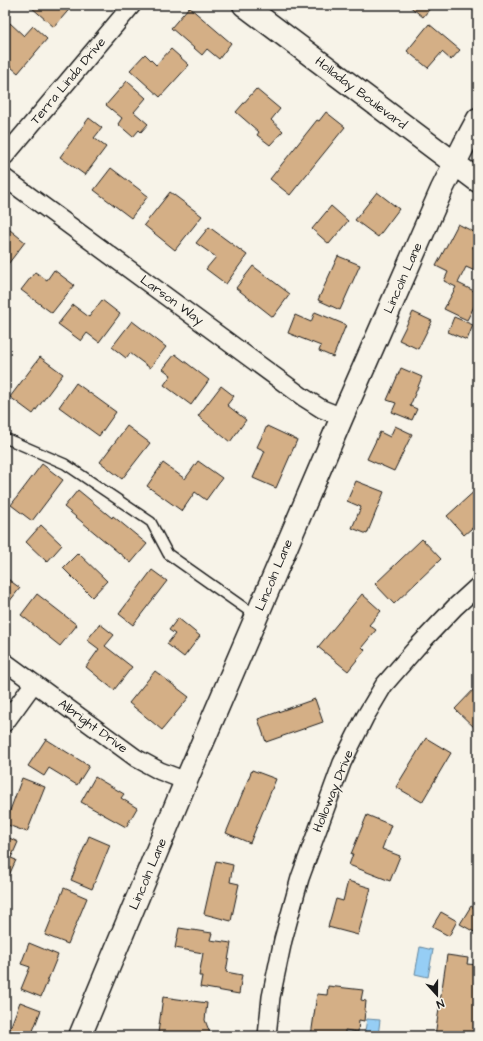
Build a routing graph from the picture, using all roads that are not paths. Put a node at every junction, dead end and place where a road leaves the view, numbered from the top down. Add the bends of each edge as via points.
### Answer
1 (132, 5) edge
2 (244, 5) edge
3 (478, 119) edge
4 (5, 156) edge
5 (455, 163) junction
6 (5, 178) edge
7 (478, 181) edge
8 (342, 417) junction
9 (5, 438) edge
10 (478, 586) edge
11 (256, 616) junction
12 (5, 662) edge
13 (34, 683) junction
14 (5, 723) edge
15 (186, 781) junction
16 (80, 1036) edge
17 (267, 1036) edge

1 - 4 street, Terra Linda Drive
2 - 5 street, Holladay Boulevard
3 - 5 street, Lincoln Lane
5 - 7 street, Holladay Boulevard
5 - 8 street, Lincoln Lane
6 - 8 street, Larson Way via 303,397
8 - 11 street, Lincoln Lane
9 - 11 lane via 65,464 151,522 168,554
10 - 17 street, Holloway Drive via 417,647 384,685 342,763 300,878 279,962
11 - 15 street, Lincoln Lane
12 - 13 street, Albright Drive
13 - 14 street
13 - 15 street, Albright Drive via 136,758
15 - 16 street, Lincoln Lane

